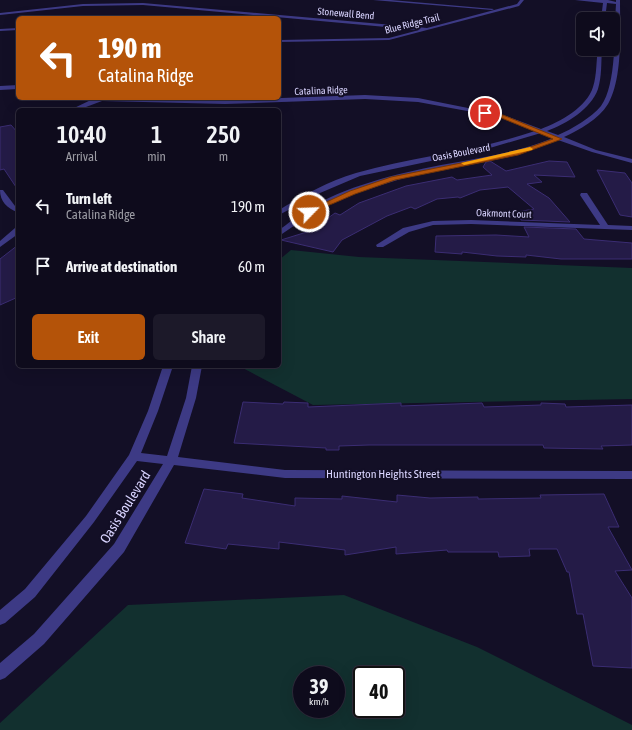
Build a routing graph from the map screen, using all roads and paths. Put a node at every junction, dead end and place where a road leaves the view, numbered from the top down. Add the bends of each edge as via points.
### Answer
1 (375, 0) edge
2 (511, 0) edge
3 (522, 0) edge
4 (577, 0) edge
5 (605, 1) edge
6 (618, 2) edge
7 (500, 10) junction
8 (604, 12) edge
9 (0, 14) edge
10 (279, 16) edge
11 (281, 16) edge
12 (16, 29) edge
13 (427, 29) junction
14 (0, 30) edge
15 (281, 41) edge
16 (599, 56) edge
17 (16, 87) edge
18 (0, 88) edge
19 (96, 100) edge
20 (112, 100) edge
21 (225, 102) junction
22 (78, 108) edge
23 (232, 108) edge
24 (540, 132) junction
25 (559, 139) junction
26 (632, 161) edge
27 (0, 192) edge
28 (584, 195) dead end
29 (16, 209) edge
30 (281, 212) edge
31 (606, 227) junction
32 (632, 228) edge
33 (16, 232) edge
34 (281, 233) edge
35 (0, 245) edge
36 (380, 245) dead end
37 (167, 368) edge
38 (197, 368) edge
39 (134, 456) junction
40 (171, 461) junction
41 (632, 475) edge
42 (0, 619) edge
43 (0, 673) edge

1 - 7 street
2 - 7 street, Blue Ridge Trail
3 - 7 street, Blue Ridge Trail via 518,5
4 - 5 street
5 - 6 street
5 - 8 street
6 - 25 street, Oasis Boulevard via 613,82 609,97 596,114
7 - 13 street, Blue Ridge Trail
9 - 10 street, Stonewall Bend via 83,5 143,4
11 - 13 street, Stonewall Bend
12 - 14 street
13 - 15 street, Blue Ridge Trail via 389,39
16 - 24 street, Oasis Boulevard via 596,85 590,98 570,116
17 - 18 street
19 - 22 street
20 - 21 street, Catalina Ridge
21 - 23 street
21 - 24 street, Catalina Ridge via 396,98 501,116
24 - 25 street, Catalina Ridge
24 - 30 street, Oasis Boulevard via 501,144 406,162 357,175 315,193
25 - 26 street, Catalina Ridge
25 - 34 street, Oasis Boulevard via 518,153 444,167 352,192 309,212
27 - 29 street via 12,208
28 - 31 street
31 - 32 street, Oakmont Court
31 - 36 street, Oakmont Court via 469,218 406,230
33 - 35 street
37 - 39 street, Oasis Boulevard
38 - 40 street, Oasis Boulevard via 191,398
39 - 40 street, Huntington Heights Street
39 - 42 street, Oasis Boulevard via 90,519 35,586
40 - 41 street, Huntington Heights Street via 285,474
40 - 43 street, Oasis Boulevard via 119,548 39,639

